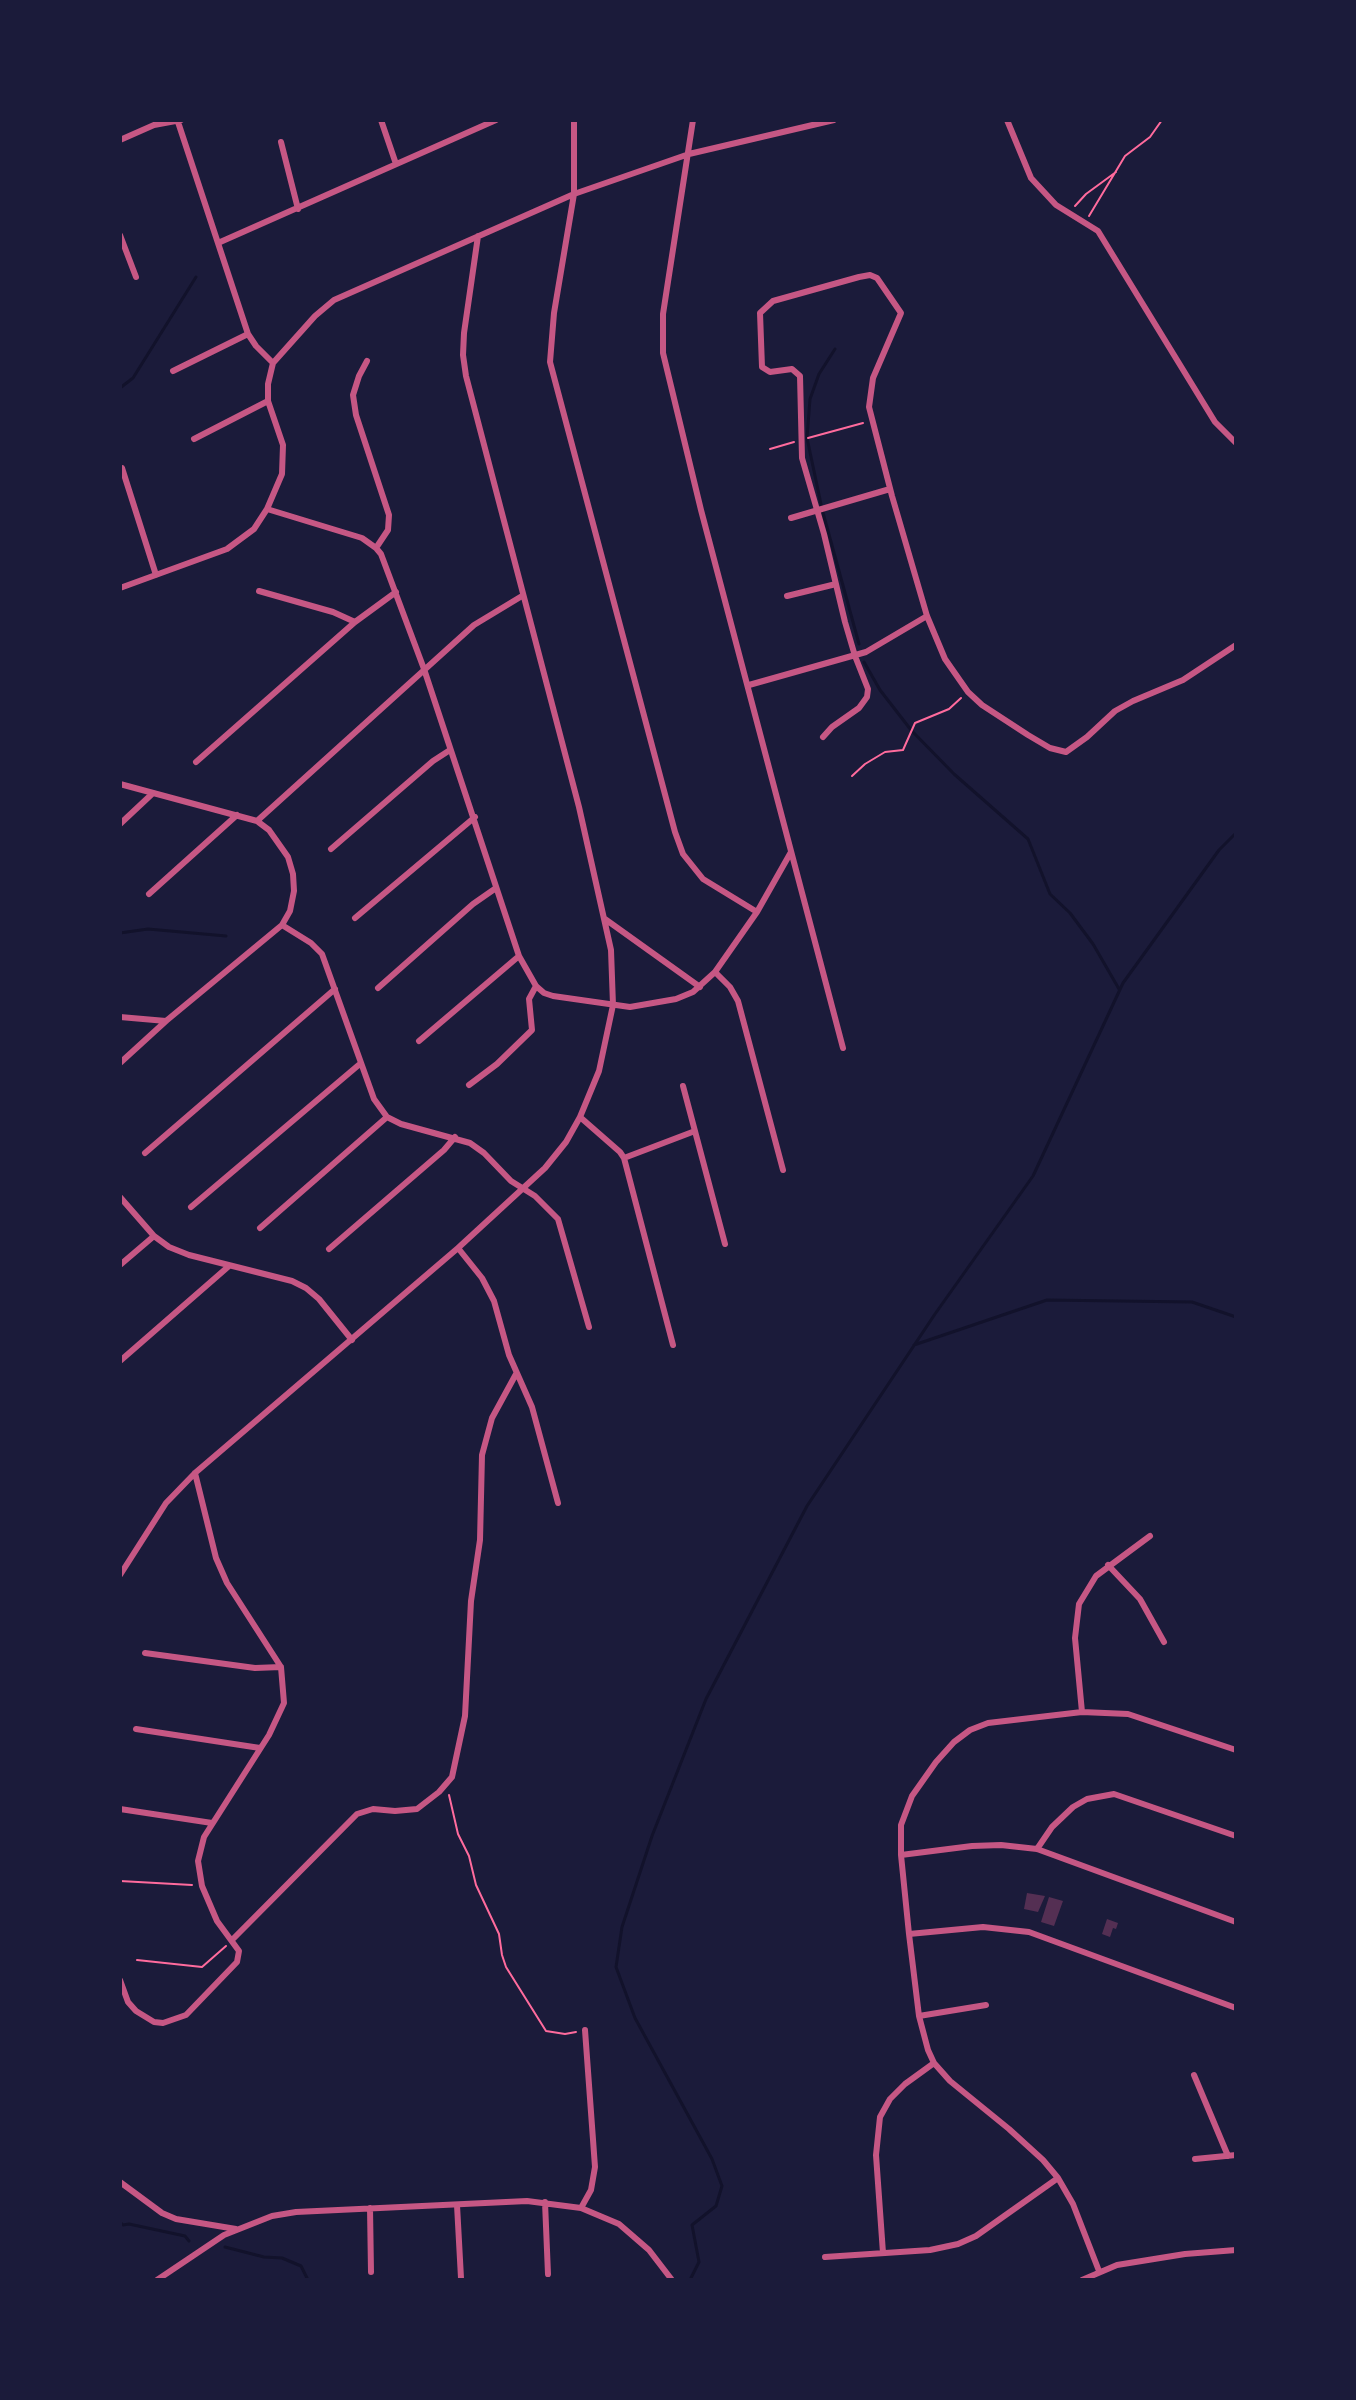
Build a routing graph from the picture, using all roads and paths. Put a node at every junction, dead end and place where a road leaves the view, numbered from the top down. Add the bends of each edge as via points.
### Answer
1 (381, 120) edge
2 (496, 120) edge
3 (574, 120) edge
4 (693, 120) edge
5 (834, 120) edge
6 (1007, 120) edge
7 (1162, 120) edge
8 (179, 121) edge
9 (486, 122) edge
10 (120, 140) edge
11 (281, 142) dead end
12 (689, 154) junction
13 (396, 164) junction
14 (1117, 171) junction
15 (574, 194) junction
16 (298, 209) junction
17 (1068, 213) junction
18 (1085, 221) junction
19 (120, 235) edge
20 (478, 236) junction
21 (218, 243) junction
22 (136, 277) dead end
23 (248, 334) junction
24 (367, 361) dead end
25 (273, 363) junction
26 (173, 371) dead end
27 (268, 401) junction
28 (871, 418) junction
29 (194, 439) dead end
30 (801, 440) junction
31 (1236, 443) edge
32 (770, 449) dead end
33 (122, 468) edge
34 (890, 489) junction
35 (267, 509) junction
36 (817, 510) junction
37 (791, 518) dead end
38 (376, 548) junction
39 (156, 575) junction
40 (836, 584) junction
41 (120, 588) edge
42 (259, 591) dead end
43 (396, 592) junction
44 (522, 596) junction
45 (787, 596) dead end
46 (927, 616) junction
47 (355, 622) junction
48 (1236, 645) edge
49 (855, 656) junction
50 (424, 669) junction
51 (749, 685) junction
52 (968, 692) junction
53 (823, 737) dead end
54 (450, 750) junction
55 (196, 762) dead end
56 (852, 776) dead end
57 (120, 784) edge
58 (152, 794) junction
59 (237, 815) junction
60 (475, 817) junction
61 (257, 821) junction
62 (120, 824) edge
63 (331, 849) dead end
64 (791, 852) junction
65 (496, 888) junction
66 (149, 894) dead end
67 (757, 912) junction
68 (355, 918) dead end
69 (605, 919) junction
70 (282, 925) junction
71 (519, 956) junction
72 (715, 972) junction
73 (536, 986) junction
74 (700, 987) junction
75 (378, 988) dead end
76 (335, 989) junction
77 (613, 1005) junction
78 (120, 1017) edge
79 (166, 1021) junction
80 (419, 1041) dead end
81 (843, 1048) dead end
82 (120, 1063) edge
83 (361, 1063) junction
84 (469, 1085) dead end
85 (683, 1086) dead end
86 (387, 1117) junction
87 (580, 1117) junction
88 (695, 1131) junction
89 (455, 1137) junction
90 (145, 1153) dead end
91 (624, 1158) junction
92 (783, 1170) dead end
93 (524, 1190) junction
94 (120, 1197) edge
95 (191, 1207) dead end
96 (260, 1228) dead end
97 (154, 1236) junction
98 (725, 1244) dead end
99 (458, 1248) junction
100 (329, 1249) dead end
101 (120, 1265) edge
102 (229, 1266) junction
103 (589, 1327) dead end
104 (352, 1340) junction
105 (673, 1345) dead end
106 (120, 1361) edge
107 (516, 1374) junction
108 (195, 1473) junction
109 (558, 1503) dead end
110 (1150, 1536) dead end
111 (1108, 1565) junction
112 (120, 1575) edge
113 (1164, 1642) dead end
114 (145, 1653) dead end
115 (281, 1667) junction
116 (1082, 1712) junction
117 (136, 1729) dead end
118 (260, 1748) junction
119 (1236, 1750) edge
120 (445, 1785) junction
121 (120, 1809) edge
122 (212, 1823) junction
123 (1236, 1836) edge
124 (1037, 1849) junction
125 (901, 1855) junction
126 (120, 1881) edge
127 (202, 1886) junction
128 (1236, 1922) edge
129 (909, 1934) junction
130 (232, 1940) junction
131 (137, 1960) dead end
132 (120, 1980) edge
133 (986, 2005) dead end
134 (1236, 2008) edge
135 (919, 2016) junction
136 (585, 2030) joint
137 (934, 2063) junction
138 (1194, 2075) dead end
139 (1232, 2155) edge
140 (1195, 2159) dead end
141 (1058, 2178) junction
142 (120, 2182) edge
143 (545, 2202) junction
144 (457, 2205) junction
145 (370, 2208) junction
146 (581, 2208) junction
147 (237, 2229) junction
148 (1236, 2250) edge
149 (883, 2253) junction
150 (825, 2257) dead end
151 (1099, 2271) junction
152 (371, 2272) dead end
153 (548, 2274) dead end
154 (461, 2278) dead end
155 (157, 2280) edge
156 (672, 2280) edge
157 (1082, 2280) edge

1 - 13 street
2 - 9 street
3 - 15 street
4 - 12 street
5 - 12 street
6 - 17 street via 1031,178
7 - 14 path
8 - 10 street
8 - 21 street
9 - 13 street
11 - 16 street
12 - 15 street
12 - 51 street via 663,314 663,353
13 - 16 street
14 - 17 path
14 - 18 path
15 - 20 street
15 - 67 street via 550,362 683,854 703,879
16 - 21 street
17 - 18 street
18 - 31 street via 1108,245 1215,422
19 - 22 street
20 - 25 street via 334,300
20 - 44 street via 463,355
21 - 23 street
23 - 25 street
23 - 26 street
24 - 38 street via 353,395 389,515 388,530
25 - 27 street
27 - 29 street
27 - 35 street via 283,461
28 - 30 path
28 - 30 street via 873,378 901,313 884,284 870,275 773,301 760,313 762,367 798,373
28 - 34 street
30 - 32 path
30 - 36 street
33 - 39 street
34 - 36 street
34 - 46 street
35 - 38 street via 362,538
35 - 39 street via 236,544
36 - 37 street
36 - 40 street
38 - 43 street
39 - 41 street
40 - 45 street
40 - 49 street
42 - 47 street
43 - 47 street
43 - 50 street
44 - 50 street via 474,625
44 - 69 street
46 - 49 street
46 - 52 street via 945,659
47 - 55 street
48 - 52 street via 1183,680 1115,711 1066,752 1027,735
49 - 51 street
49 - 53 street via 867,697
50 - 54 street
50 - 61 street
51 - 64 street
52 - 56 path via 949,709 915,723 903,750 885,752
54 - 60 street
54 - 63 street
57 - 58 street
58 - 59 street
58 - 62 street
59 - 61 street
59 - 66 street
60 - 65 street
60 - 68 street
61 - 70 street via 281,843 293,874 290,911
64 - 67 street
64 - 81 street
65 - 71 street
65 - 75 street
67 - 72 street
69 - 74 street
69 - 77 street
70 - 76 street via 318,949
70 - 79 street
71 - 73 street
71 - 80 street
72 - 74 street
72 - 92 street via 738,1001
73 - 77 street via 553,996
73 - 84 street via 529,999 532,1030
74 - 77 street via 676,999
76 - 83 street
76 - 90 street
77 - 87 street via 599,1071
78 - 79 street
79 - 82 street
83 - 86 street
83 - 95 street
85 - 88 street
86 - 89 street
86 - 96 street
87 - 91 street
87 - 93 street via 559,1151
88 - 91 street
88 - 98 street
89 - 93 street via 484,1153
89 - 100 street
91 - 105 street
93 - 99 street
93 - 103 street via 561,1225
94 - 97 street
97 - 101 street
97 - 102 street via 189,1255
99 - 104 street
99 - 107 street via 494,1301
102 - 104 street via 306,1288
102 - 106 street
104 - 108 street
107 - 109 street via 532,1407
107 - 120 street via 492,1418 482,1455 465,1716 455,1768
108 - 112 street via 166,1503
108 - 115 street via 227,1583
110 - 111 street
111 - 113 street via 1140,1599
111 - 116 street via 1085,1590 1077,1614
114 - 115 street
115 - 118 street via 283,1708
116 - 119 street via 1139,1715
116 - 125 street via 988,1723 954,1742 912,1796 901,1825
117 - 118 street
118 - 122 street
120 - 130 street via 417,1809 357,1814
120 - 136 path via 506,1967 546,2031
121 - 122 street
122 - 127 street via 198,1861
123 - 124 street via 1114,1794 1073,1807
124 - 125 street via 972,1846
124 - 128 street
125 - 129 street
126 - 127 path
127 - 130 street
129 - 134 street via 983,1927 1029,1932
129 - 135 street
130 - 131 path via 202,1967
130 - 132 street via 239,1951 237,1962 173,2022 154,2022 136,2011
133 - 135 street
135 - 137 street
136 - 146 street via 595,2167
137 - 141 street
137 - 149 street via 905,2084 880,2117 876,2155
138 - 139 street
139 - 140 street
141 - 149 street via 969,2240 930,2250
141 - 151 street
142 - 147 street via 176,2219
143 - 144 street
143 - 146 street
143 - 153 street
144 - 145 street
144 - 154 street
145 - 147 street via 296,2212
145 - 152 street
146 - 156 street via 619,2224
147 - 155 street
148 - 151 street
149 - 150 street
151 - 157 street

